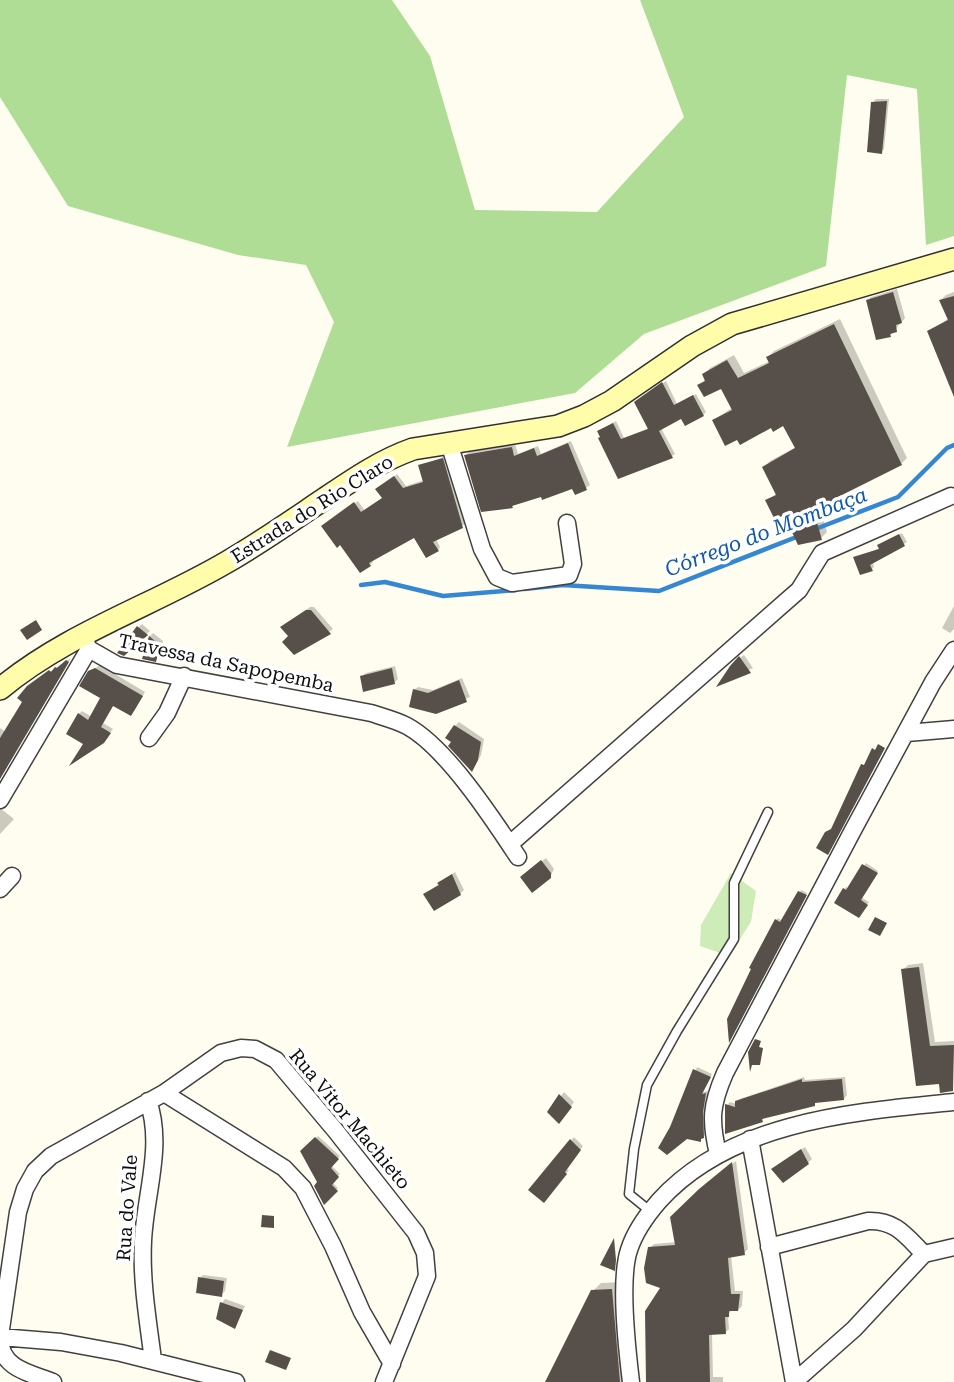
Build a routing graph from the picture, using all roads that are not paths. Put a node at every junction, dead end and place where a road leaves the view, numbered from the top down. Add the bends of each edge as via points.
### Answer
1 (954, 259) edge
2 (449, 443) junction
3 (951, 496) dead end
4 (567, 523) dead end
5 (86, 642) junction
6 (954, 650) edge
7 (184, 676) junction
8 (0, 689) edge
9 (954, 729) edge
10 (907, 733) junction
11 (149, 738) dead end
12 (0, 800) edge
13 (768, 811) dead end
14 (12, 876) dead end
15 (0, 889) edge
16 (164, 1094) junction
17 (148, 1101) junction
18 (954, 1102) edge
19 (750, 1139) junction
20 (718, 1154) junction
21 (650, 1211) junction
22 (769, 1247) junction
23 (954, 1247) edge
24 (924, 1254) junction
25 (0, 1338) edge
26 (153, 1360) junction
27 (392, 1364) junction
28 (54, 1382) edge
29 (236, 1382) edge
30 (384, 1382) edge
31 (631, 1382) edge
32 (794, 1382) edge

1 - 2 main road, Estrada do Rio Claro via 732,324 612,401 558,426
2 - 4 street via 482,549 497,577 512,583 569,575 573,564
2 - 5 main road, Estrada do Rio Claro via 413,449 380,463 227,563
3 - 7 street, Travessa da Sapopemba via 822,553 799,590 514,850 447,760 405,724 371,713
5 - 7 street, Travessa da Sapopemba via 102,659 117,665
5 - 8 main road, Estrada do Rio Claro via 52,651
5 - 12 street
6 - 10 street
7 - 11 street
9 - 10 street
10 - 20 street via 720,1084 711,1114
13 - 21 lane via 734,883 734,939 647,1086 629,1194
14 - 15 street
16 - 17 street, Rua Vitor Machieto
16 - 27 street via 284,1168 303,1188
16 - 27 street, Rua Vitor Machieto via 222,1053 241,1048 266,1053 303,1091 416,1233 425,1253 427,1276
17 - 25 street, Rua Vitor Machieto via 51,1156 36,1171 18,1212
17 - 26 street, Rua do Vale via 154,1136 143,1240
18 - 19 street via 829,1119
19 - 20 street
19 - 22 street
20 - 21 street via 672,1187
21 - 31 street via 628,1251 625,1294
22 - 24 street via 880,1221 898,1228
22 - 32 street
23 - 24 street
24 - 32 street via 854,1329
25 - 26 street via 61,1342
25 - 28 street via 5,1359 14,1367
26 - 29 street
27 - 30 street, Rua Vitor Machieto

